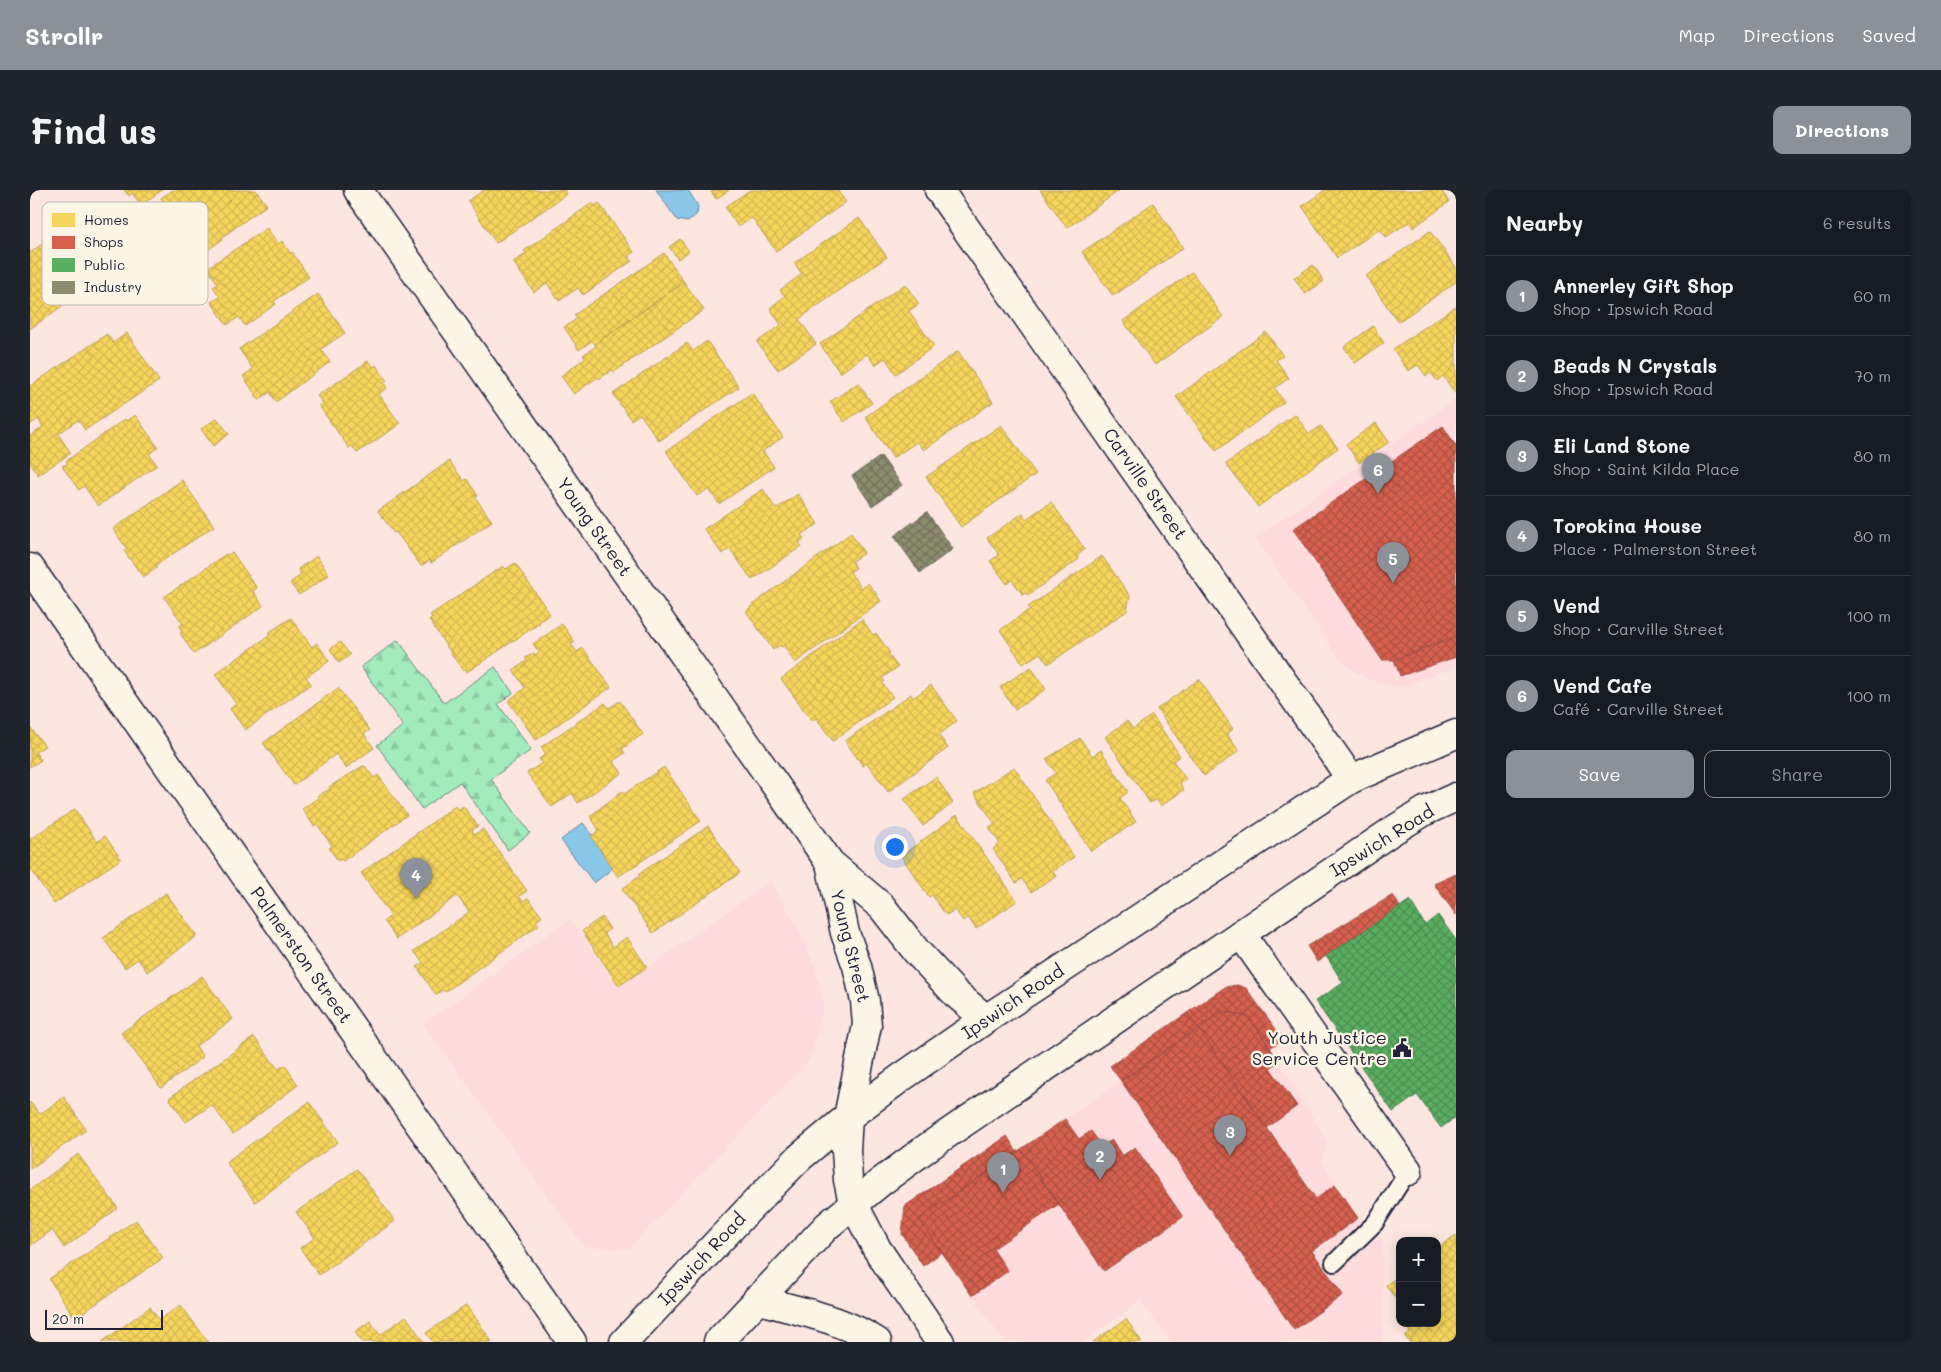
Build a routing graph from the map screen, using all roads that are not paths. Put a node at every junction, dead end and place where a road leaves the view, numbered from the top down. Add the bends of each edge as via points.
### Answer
1 (358, 190) edge
2 (939, 190) edge
3 (30, 568) edge
4 (1456, 734) edge
5 (1351, 779) junction
6 (1456, 798) edge
7 (830, 863) junction
8 (1241, 934) junction
9 (986, 1019) junction
10 (848, 1117) junction
11 (1408, 1171) joint
12 (853, 1203) junction
13 (1334, 1263) dead end
14 (757, 1300) junction
15 (572, 1342) edge
16 (624, 1342) edge
17 (718, 1342) edge
18 (877, 1342) edge
19 (940, 1342) edge

1 - 7 main road, Young Street
2 - 5 main road, Carville Street
3 - 15 main road, Palmerston Street
4 - 5 main road, Ipswich Road
5 - 9 main road, Ipswich Road
6 - 8 main road, Ipswich Road via 1424,810
7 - 9 main road, Young Street via 882,907 917,952 956,994
7 - 10 main road, Young Street via 845,933 858,966 865,1002 866,1025
8 - 11 main road
8 - 12 main road, Ipswich Road via 928,1147
9 - 10 main road, Ipswich Road
10 - 12 main road, Young Street via 846,1150
10 - 16 main road, Ipswich Road via 799,1158 758,1199
11 - 13 lane via 1375,1223
12 - 14 main road, Ipswich Road
12 - 19 main road, Young Street via 877,1249
14 - 17 main road, Ipswich Road
14 - 18 main road via 842,1323

